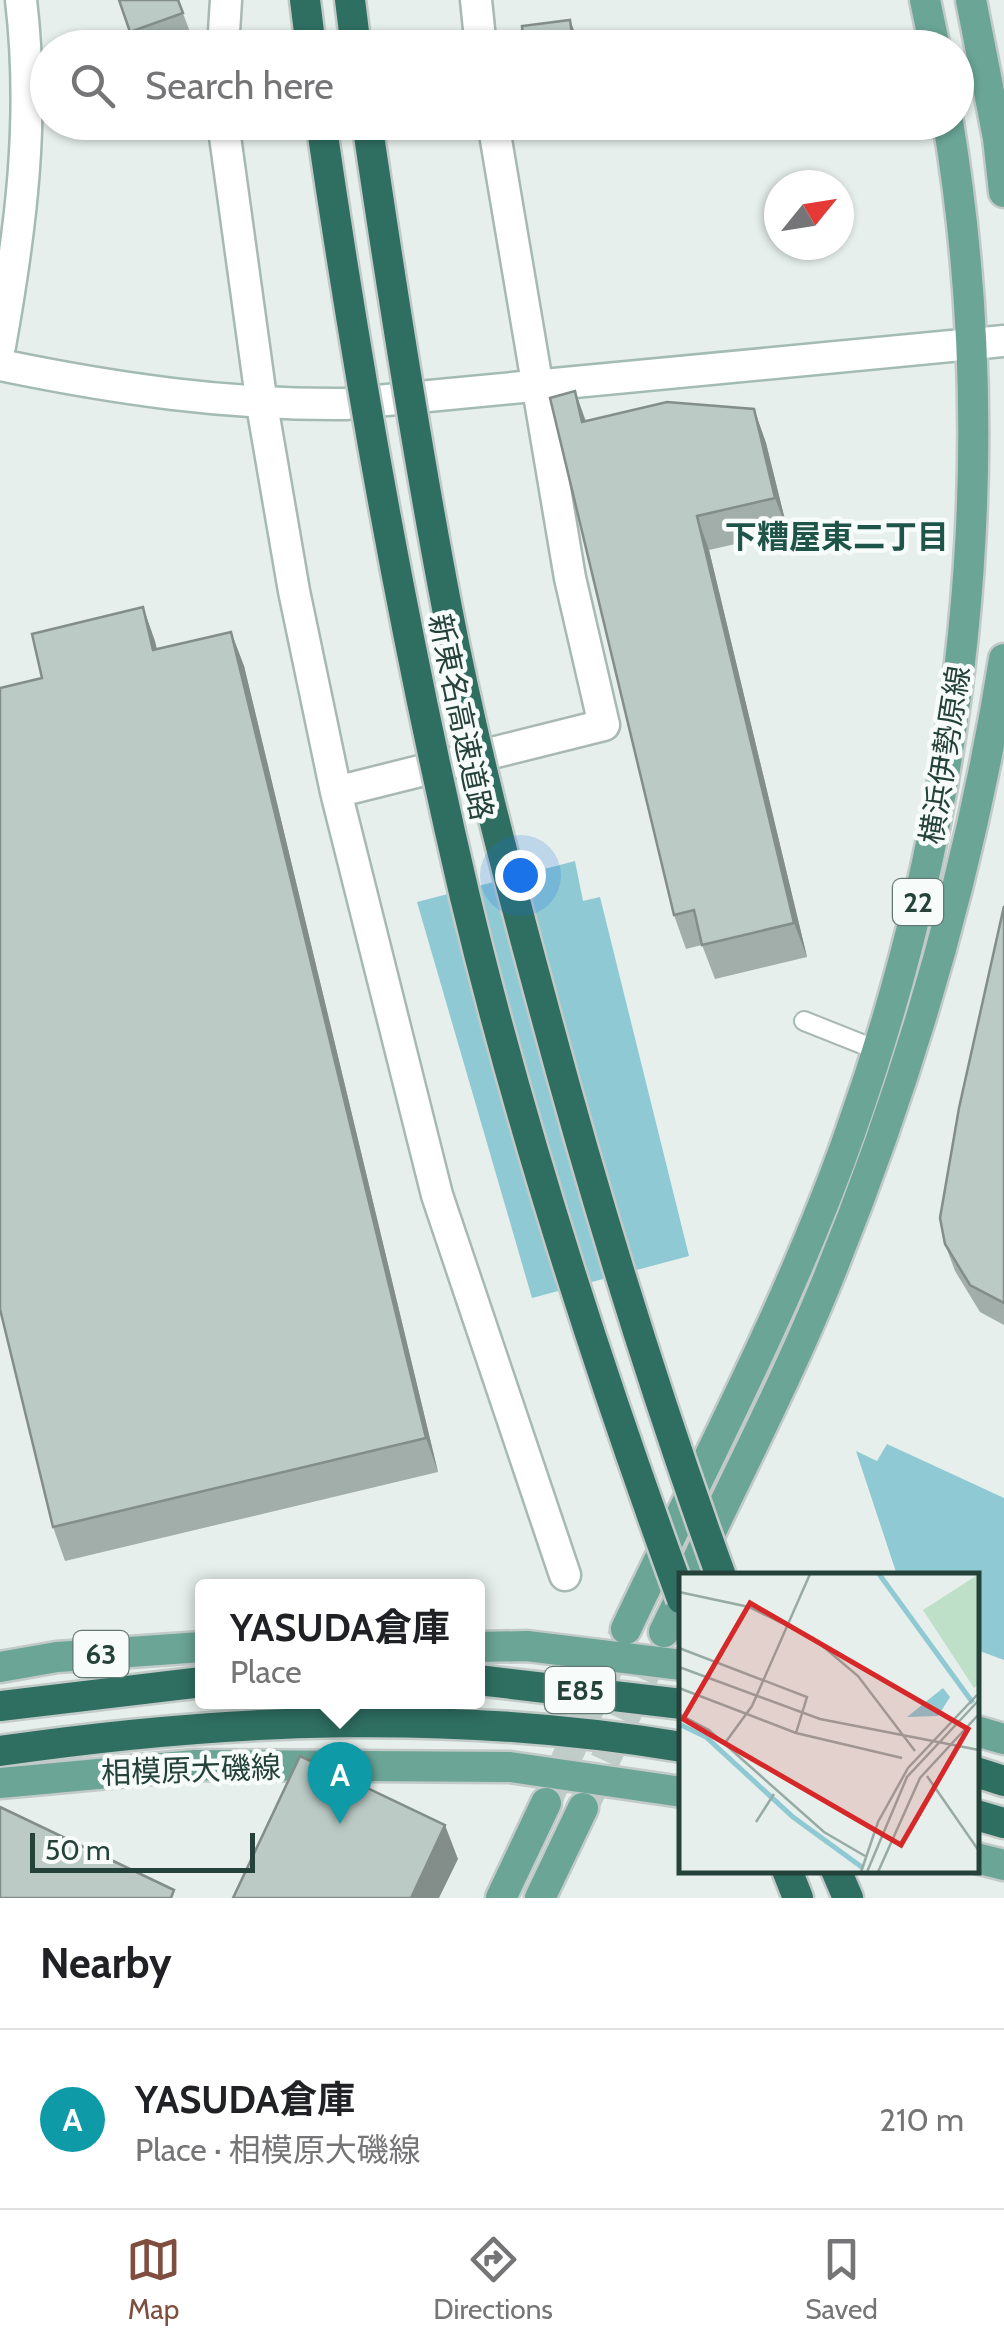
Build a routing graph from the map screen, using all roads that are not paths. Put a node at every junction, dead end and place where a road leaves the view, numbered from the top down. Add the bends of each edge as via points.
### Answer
1 (22, 0) edge
2 (226, 0) edge
3 (305, 0) edge
4 (350, 0) edge
5 (476, 0) edge
6 (925, 0) edge
7 (971, 0) edge
8 (224, 30) edge
9 (309, 30) edge
10 (354, 30) edge
11 (479, 30) edge
12 (931, 30) edge
13 (226, 140) edge
14 (324, 140) edge
15 (370, 140) edge
16 (496, 140) edge
17 (950, 140) edge
18 (1004, 192) edge
19 (1004, 341) edge
20 (973, 344) junction
21 (0, 346) edge
22 (0, 365) edge
23 (536, 386) junction
24 (262, 405) junction
25 (1004, 658) edge
26 (336, 792) junction
27 (804, 1021) dead end
28 (877, 1050) junction
29 (691, 1573) edge
30 (720, 1573) edge
31 (565, 1575) dead end
32 (679, 1589) edge
33 (679, 1603) edge
34 (626, 1629) tunnel mouth
35 (664, 1632) tunnel mouth
36 (485, 1646) edge
37 (195, 1648) edge
38 (679, 1665) edge
39 (0, 1666) edge
40 (485, 1681) edge
41 (195, 1683) edge
42 (679, 1704) edge
43 (0, 1706) edge
44 (979, 1733) edge
45 (1004, 1739) edge
46 (679, 1747) edge
47 (0, 1750) edge
48 (979, 1773) edge
49 (1004, 1781) edge
50 (0, 1783) edge
51 (679, 1792) edge
52 (546, 1803) tunnel mouth
53 (582, 1808) tunnel mouth
54 (979, 1816) edge
55 (1004, 1823) edge
56 (979, 1859) edge
57 (1004, 1865) edge
58 (787, 1873) edge
59 (837, 1873) edge
60 (501, 1898) edge
61 (540, 1898) edge
62 (798, 1898) edge
63 (848, 1898) edge

1 - 21 street via 29,120 24,214
2 - 8 street
3 - 9 highway
4 - 10 highway
5 - 11 street
6 - 12 main road
7 - 18 main road
13 - 24 street
14 - 32 highway, 新東名高速道路, bridge via 403,618 466,900 538,1168
15 - 30 highway, 新東名高速道路, bridge via 447,612 512,892 591,1181
16 - 23 street
17 - 20 main road, 横浜伊勢原線 / 22
19 - 20 street
20 - 23 street
20 - 28 main road, 横浜伊勢原線 / 22 via 975,455 956,710 926,866
22 - 24 street
23 - 24 street
23 - 26 street via 604,725
24 - 26 street
25 - 29 main road, 横浜伊勢原線 / 22 via 936,980 825,1286
26 - 31 street via 437,1195
27 - 28 lane
28 - 34 main road, 横浜伊勢原線 / 22 via 796,1269
33 - 35 main road
36 - 38 main road
37 - 39 main road, 63
40 - 42 highway, E85
41 - 43 highway
44 - 45 main road
46 - 47 highway, E85 via 480,1723 336,1720 192,1727
48 - 49 highway
50 - 51 main road, 相模原大磯線 via 195,1766 510,1767
52 - 60 main road
53 - 61 main road
54 - 55 highway
56 - 57 main road
58 - 62 highway
59 - 63 highway

